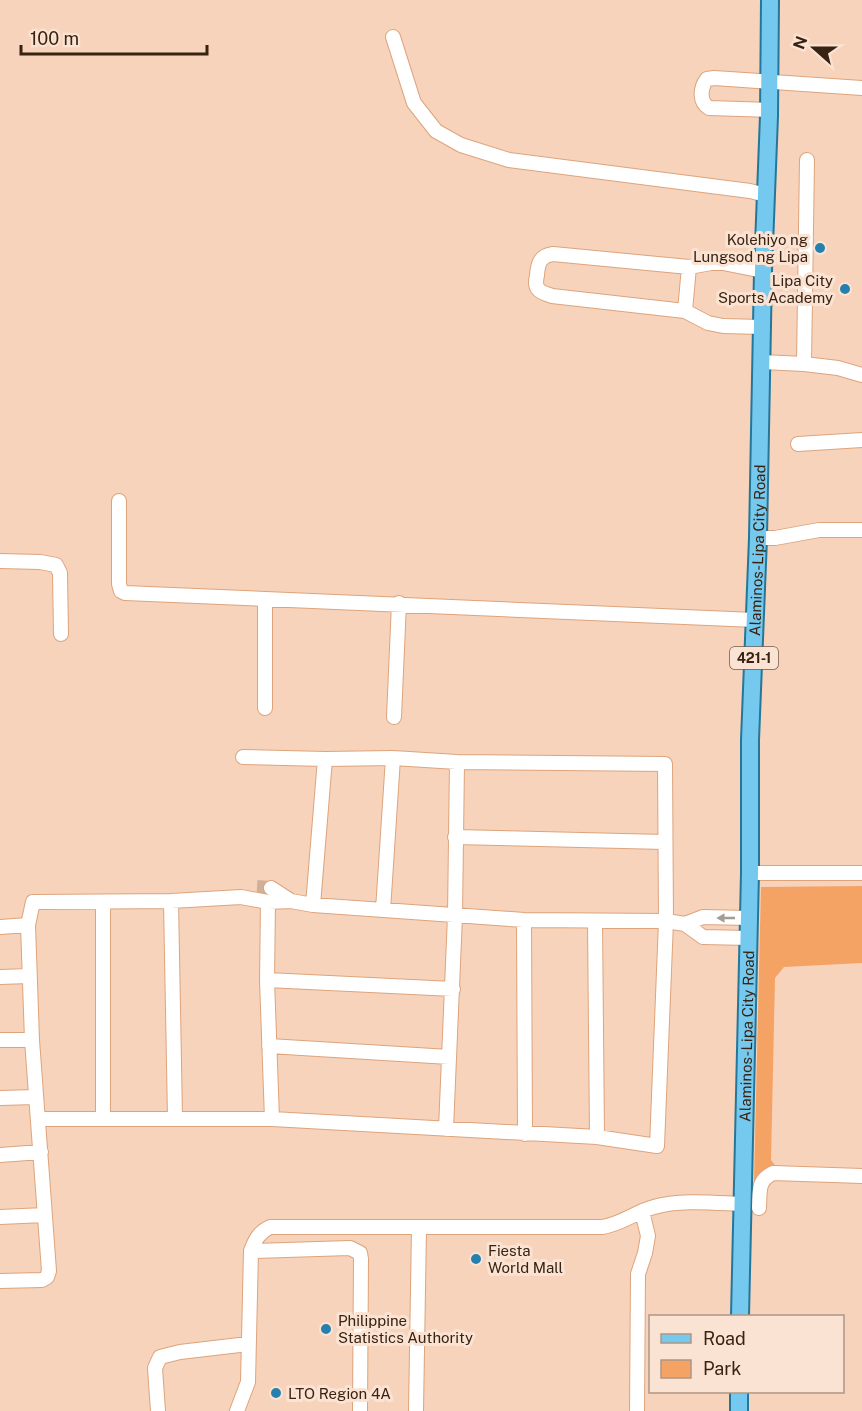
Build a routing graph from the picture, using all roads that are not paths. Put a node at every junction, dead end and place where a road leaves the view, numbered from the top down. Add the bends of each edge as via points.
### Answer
1 (770, 0) edge
2 (393, 37) dead end
3 (770, 81) junction
4 (862, 88) edge
5 (769, 110) junction
6 (807, 160) dead end
7 (766, 195) junction
8 (688, 267) junction
9 (764, 271) junction
10 (685, 311) junction
11 (762, 327) junction
12 (761, 362) junction
13 (804, 364) junction
14 (862, 375) edge
15 (862, 440) edge
16 (798, 444) dead end
17 (119, 501) dead end
18 (862, 530) edge
19 (758, 538) junction
20 (0, 561) edge
21 (265, 598) junction
22 (399, 603) junction
23 (755, 620) junction
24 (61, 634) dead end
25 (265, 708) dead end
26 (394, 717) dead end
27 (243, 757) dead end
28 (393, 758) junction
29 (325, 759) junction
30 (457, 762) junction
31 (455, 837) junction
32 (665, 842) junction
33 (750, 873) junction
34 (862, 873) edge
35 (265, 892) junction
36 (171, 901) junction
37 (103, 902) junction
38 (312, 905) junction
39 (383, 910) junction
40 (455, 916) junction
41 (749, 918) junction
42 (524, 920) junction
43 (666, 921) junction
44 (595, 922) junction
45 (685, 924) junction
46 (28, 925) junction
47 (0, 927) edge
48 (749, 938) junction
49 (29, 976) junction
50 (0, 977) edge
51 (267, 980) junction
52 (453, 989) junction
53 (0, 1040) edge
54 (32, 1040) junction
55 (269, 1046) junction
56 (449, 1057) junction
57 (36, 1097) junction
58 (0, 1098) edge
59 (104, 1118) junction
60 (174, 1118) junction
61 (39, 1119) junction
62 (272, 1119) junction
63 (446, 1130) junction
64 (525, 1134) junction
65 (597, 1137) junction
66 (41, 1152) junction
67 (0, 1155) edge
68 (862, 1176) edge
69 (742, 1204) junction
70 (759, 1208) dead end
71 (642, 1211) junction
72 (45, 1215) junction
73 (0, 1217) edge
74 (419, 1228) junction
75 (250, 1251) junction
76 (0, 1281) edge
77 (740, 1315) edge
78 (248, 1344) junction
79 (739, 1393) edge
80 (158, 1411) edge
81 (237, 1411) edge
82 (360, 1411) edge
83 (416, 1411) edge
84 (637, 1411) edge
85 (739, 1411) edge

1 - 3 main road, Alaminos-Lipa City Road / 421-1
2 - 7 street via 414,103 436,131 461,145 509,160
3 - 4 street
3 - 5 main road, Alaminos-Lipa City Road / 421-1
3 - 5 street via 707,79 702,100 709,108
5 - 7 main road, Alaminos-Lipa City Road / 421-1
6 - 13 street
7 - 9 main road, Alaminos-Lipa City Road / 421-1
8 - 9 street via 723,263
8 - 10 street
8 - 10 street via 547,255 538,263 536,284 544,294 552,296
9 - 11 main road, Alaminos-Lipa City Road / 421-1
10 - 11 street via 708,323
11 - 12 main road, Alaminos-Lipa City Road / 421-1
12 - 13 street
12 - 19 main road, Alaminos-Lipa City Road / 421-1
13 - 14 street
15 - 16 street
17 - 21 street via 121,591
18 - 19 street via 819,530
19 - 23 main road, Alaminos-Lipa City Road / 421-1
20 - 24 street via 56,565 60,573
21 - 22 street
21 - 25 street
22 - 23 street
22 - 26 street
23 - 33 main road, Alaminos-Lipa City Road / 421-1
27 - 29 street
28 - 29 street
28 - 30 street
28 - 39 street
29 - 38 street
30 - 31 street
30 - 32 street via 665,764
31 - 32 street
31 - 40 street
32 - 43 street
33 - 34 street
33 - 41 main road, Alaminos-Lipa City Road / 421-1
35 - 36 street
35 - 38 street
35 - 51 street
36 - 37 street
36 - 60 street
37 - 46 street via 33,902
37 - 59 street
38 - 39 street
39 - 40 street
40 - 42 street
40 - 52 street
41 -> 45 street via 703,918
41 - 48 main road, Alaminos-Lipa City Road / 421-1
42 - 44 street
42 - 64 street
43 - 44 street
43 - 45 street
43 - 65 street via 657,1146
44 - 65 street
45 - 48 street via 703,937
46 - 47 street
46 - 49 street
48 - 69 main road, Alaminos-Lipa City Road / 421-1
49 - 50 street
49 - 54 street
51 - 52 street
51 - 55 street
52 - 56 street
53 - 54 street
54 - 57 street
55 - 56 street
55 - 62 street
56 - 63 street
57 - 58 street
57 - 61 street
59 - 60 street
59 - 61 street
60 - 62 street
61 - 66 street
62 - 63 street
63 - 64 street
64 - 65 street
66 - 67 street
66 - 72 street
68 - 70 street via 773,1173 761,1184
69 - 71 street via 675,1204
69 - 77 main road, Alaminos-Lipa City Road / 421-1
71 - 74 street via 602,1227
71 - 84 street via 648,1236 638,1274
72 - 73 street
72 - 76 street via 47,1277
74 - 75 street via 270,1227 257,1236
74 - 83 street
75 - 78 street
75 - 82 street via 350,1248 360,1253
78 - 80 street via 160,1357 155,1368
78 - 81 street via 248,1382
79 - 85 main road

